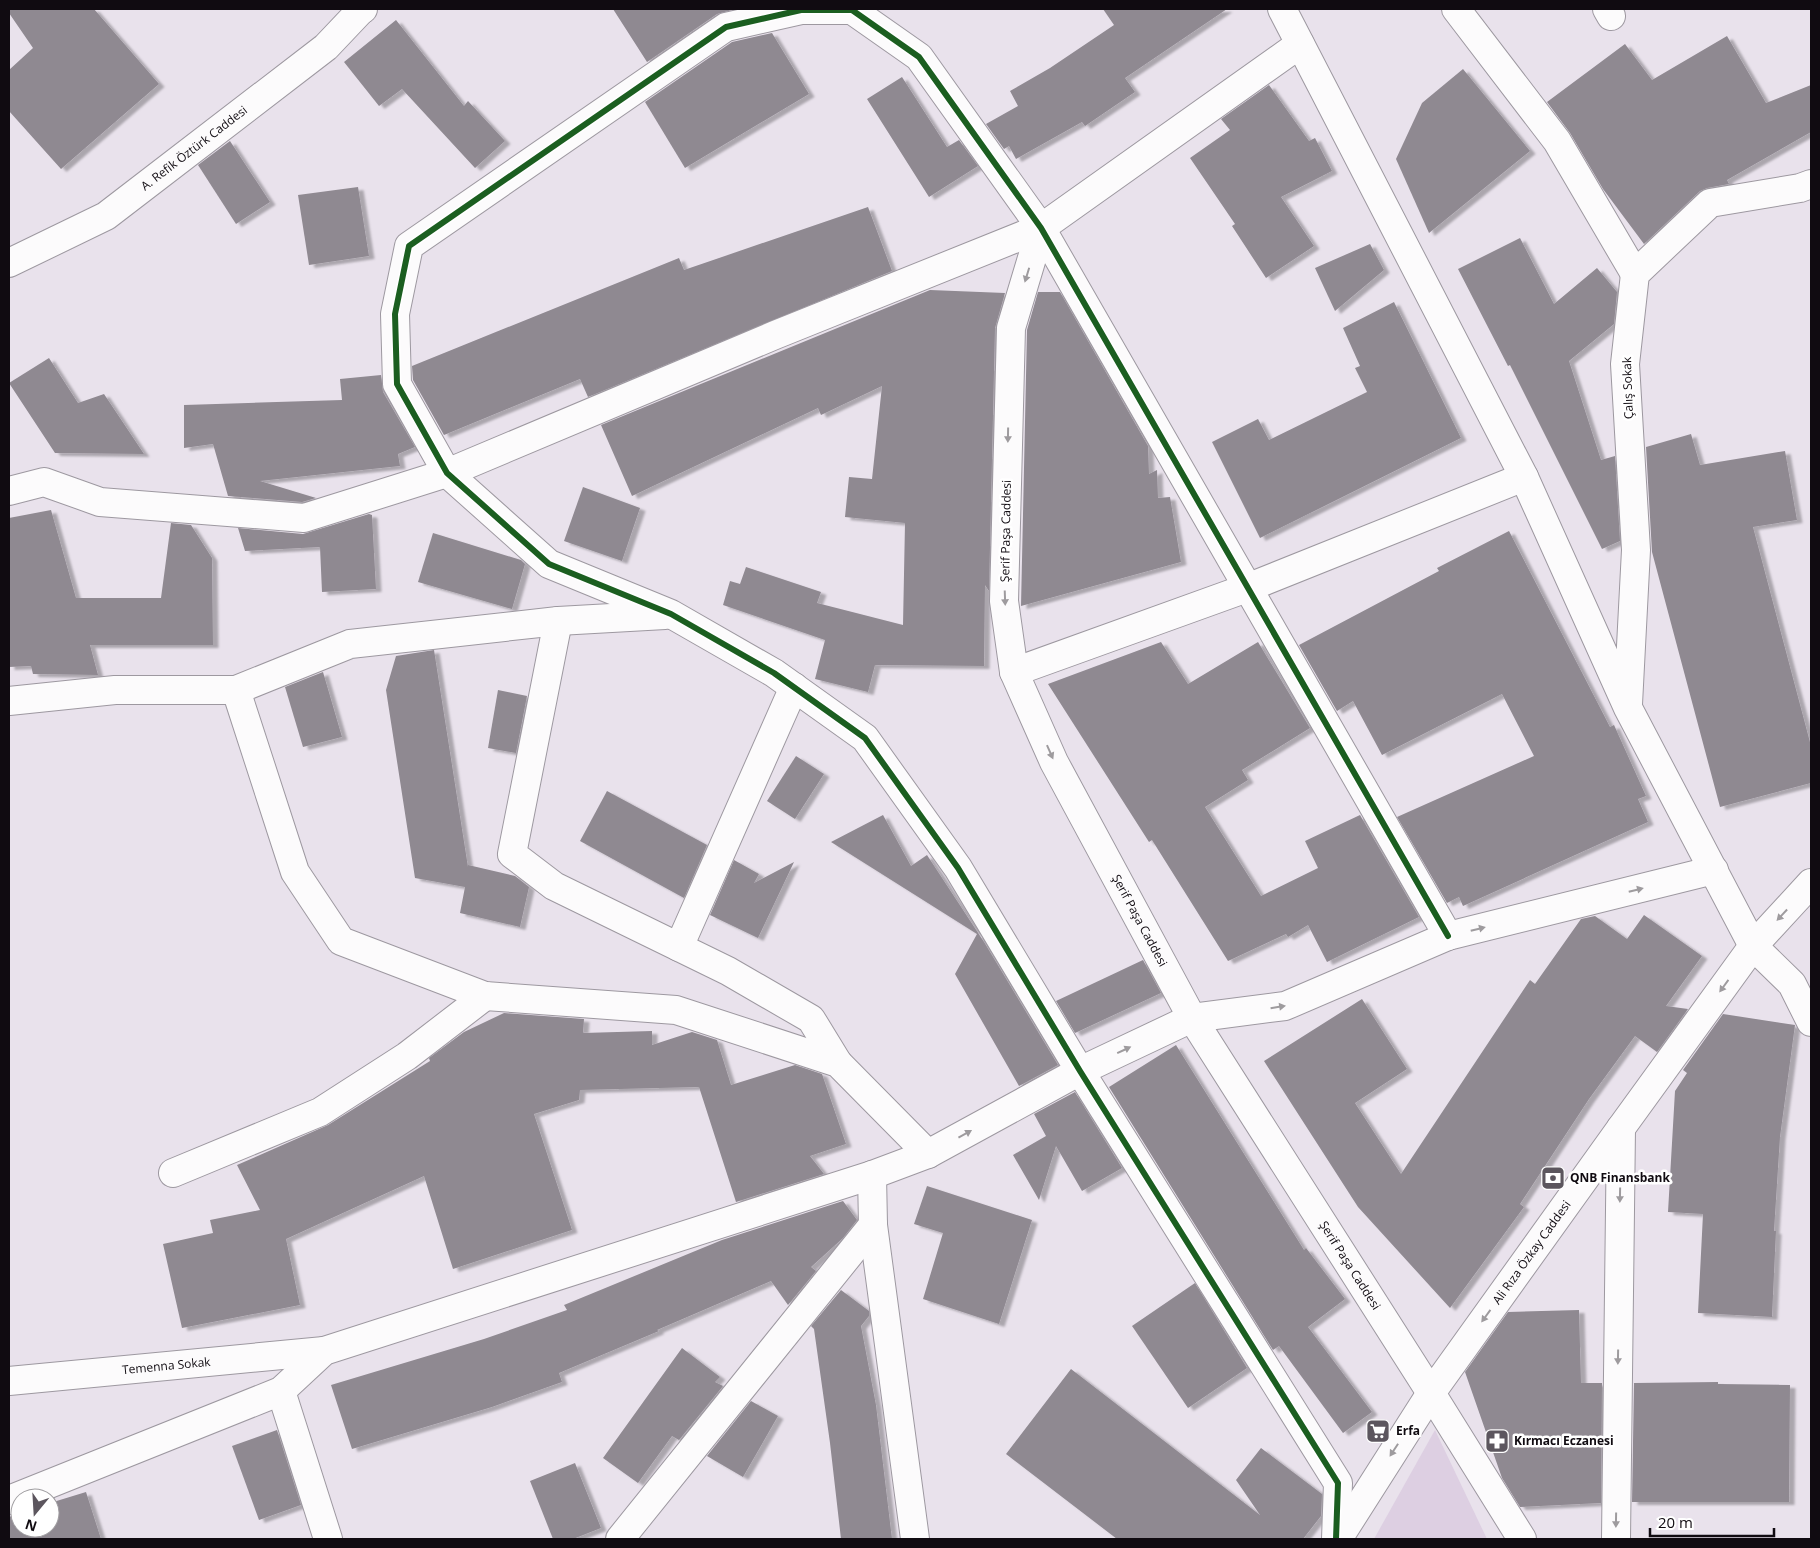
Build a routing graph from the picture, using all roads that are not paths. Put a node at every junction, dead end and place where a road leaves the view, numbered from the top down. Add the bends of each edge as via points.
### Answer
1 (362, 9) edge
2 (1282, 9) edge
3 (1456, 9) edge
4 (1300, 44) junction
5 (1811, 184) edge
6 (1040, 228) junction
7 (9, 264) edge
8 (1635, 274) junction
9 (447, 473) junction
10 (1524, 477) junction
11 (9, 491) edge
12 (1247, 588) junction
13 (671, 614) junction
14 (558, 621) junction
15 (1014, 672) junction
16 (794, 687) junction
17 (236, 690) junction
18 (9, 701) edge
19 (1628, 708) junction
20 (1714, 870) junction
21 (1811, 883) edge
22 (1448, 936) junction
23 (1753, 946) junction
24 (679, 947) junction
25 (1802, 984) edge
26 (485, 996) junction
27 (1192, 1018) junction
28 (1811, 1022) edge
29 (838, 1063) junction
30 (1080, 1071) junction
31 (1621, 1128) junction
32 (928, 1154) junction
33 (172, 1173) dead end
34 (872, 1175) junction
35 (873, 1225) junction
36 (324, 1351) junction
37 (9, 1381) edge
38 (280, 1391) junction
39 (1431, 1393) junction
40 (9, 1500) edge
41 (328, 1539) edge
42 (620, 1539) edge
43 (915, 1539) edge
44 (1337, 1539) edge
45 (1522, 1539) edge
46 (1616, 1539) edge

1 - 7 street, A. Refik Öztürk Caddesi via 326,47 106,216
2 - 4 street
3 - 8 street via 1557,141
4 - 6 street
4 - 10 street
5 - 8 street via 1710,203
6 - 9 street
6 - 9 street via 919,57 852,10 801,10 726,27 409,246 395,314 397,384
6 - 12 street
6 -> 15 street, Şerif Paşa Caddesi via 1011,328 1004,601
8 - 19 street, Çalış Sokak via 1625,364 1636,550
9 - 11 street via 304,518 100,502 44,482
9 - 13 street via 549,564
10 - 12 street
10 - 19 street
12 - 15 street
12 - 22 street
13 - 14 street
13 - 16 street
14 - 17 street via 350,644
14 - 24 street via 512,854 554,886
15 -> 27 street, Şerif Paşa Caddesi via 1054,762
16 - 24 street
16 - 30 street via 865,738 958,868
17 - 18 street via 114,690
17 - 26 street via 295,872 341,940
19 - 20 street
22 -> 20 street
20 - 23 street
21 -> 23 street, Ali Rıza Özkay Caddesi
27 -> 22 street via 1285,1006
23 - 25 street
23 -> 31 street, Ali Rıza Özkay Caddesi
24 - 29 street via 811,1019
25 - 28 street
26 - 29 street via 676,1010
26 - 33 street via 407,1056 320,1112
30 -> 27 street
27 - 39 street, Şerif Paşa Caddesi
29 - 32 street
32 -> 30 street
30 - 44 street via 1338,1483
31 -> 39 street, Ali Rıza Özkay Caddesi
31 -> 46 street
32 - 34 street
34 - 35 street
34 - 36 street
35 - 42 street
35 - 43 street
36 - 37 street, Temenna Sokak
36 - 38 street
38 - 40 street
38 - 41 street
39 -> 44 street, Ali Rıza Özkay Caddesi
39 - 45 street, Şerif Paşa Caddesi

